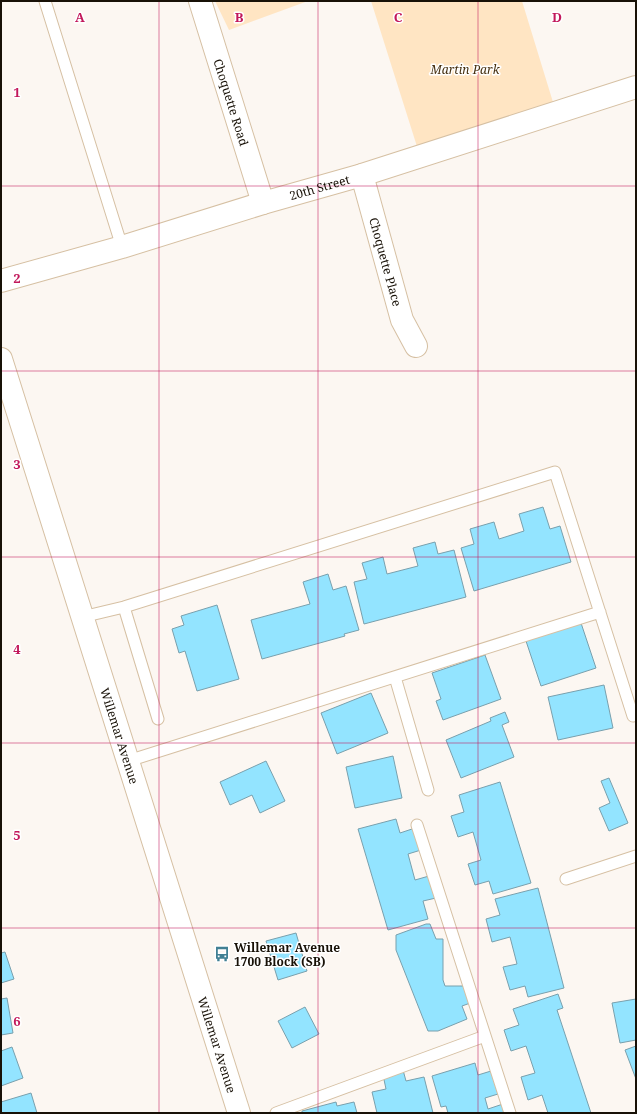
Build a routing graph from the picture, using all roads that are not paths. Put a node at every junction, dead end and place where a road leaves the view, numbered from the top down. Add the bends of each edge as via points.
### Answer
1 (45, 1) edge
2 (200, 1) edge
3 (636, 86) edge
4 (362, 175) junction
5 (263, 203) junction
6 (122, 248) junction
7 (1, 281) edge
8 (416, 346) dead end
9 (1, 359) edge
10 (124, 607) junction
11 (600, 612) junction
12 (82, 617) junction
13 (395, 677) junction
14 (633, 716) dead end
15 (158, 719) dead end
16 (128, 761) junction
17 (428, 790) dead end
18 (417, 825) dead end
19 (636, 856) edge
20 (566, 879) dead end
21 (485, 1036) junction
22 (238, 1113) edge
23 (276, 1113) edge
24 (510, 1113) edge

1 - 6 lane
2 - 5 street, Choquette Road
3 - 4 street, 20th Street
4 - 5 street, 20th Street
4 - 8 street, Choquette Place via 402,320
5 - 6 street, 20th Street
6 - 7 street, 20th Street
9 - 12 street, Willemar Avenue
10 - 11 lane via 555,472
10 - 12 lane
10 - 15 lane
11 - 13 lane
11 - 14 lane
12 - 16 street, Willemar Avenue
13 - 16 lane
13 - 17 lane
16 - 22 street, Willemar Avenue
18 - 21 lane
19 - 20 lane
21 - 23 lane
21 - 24 lane

